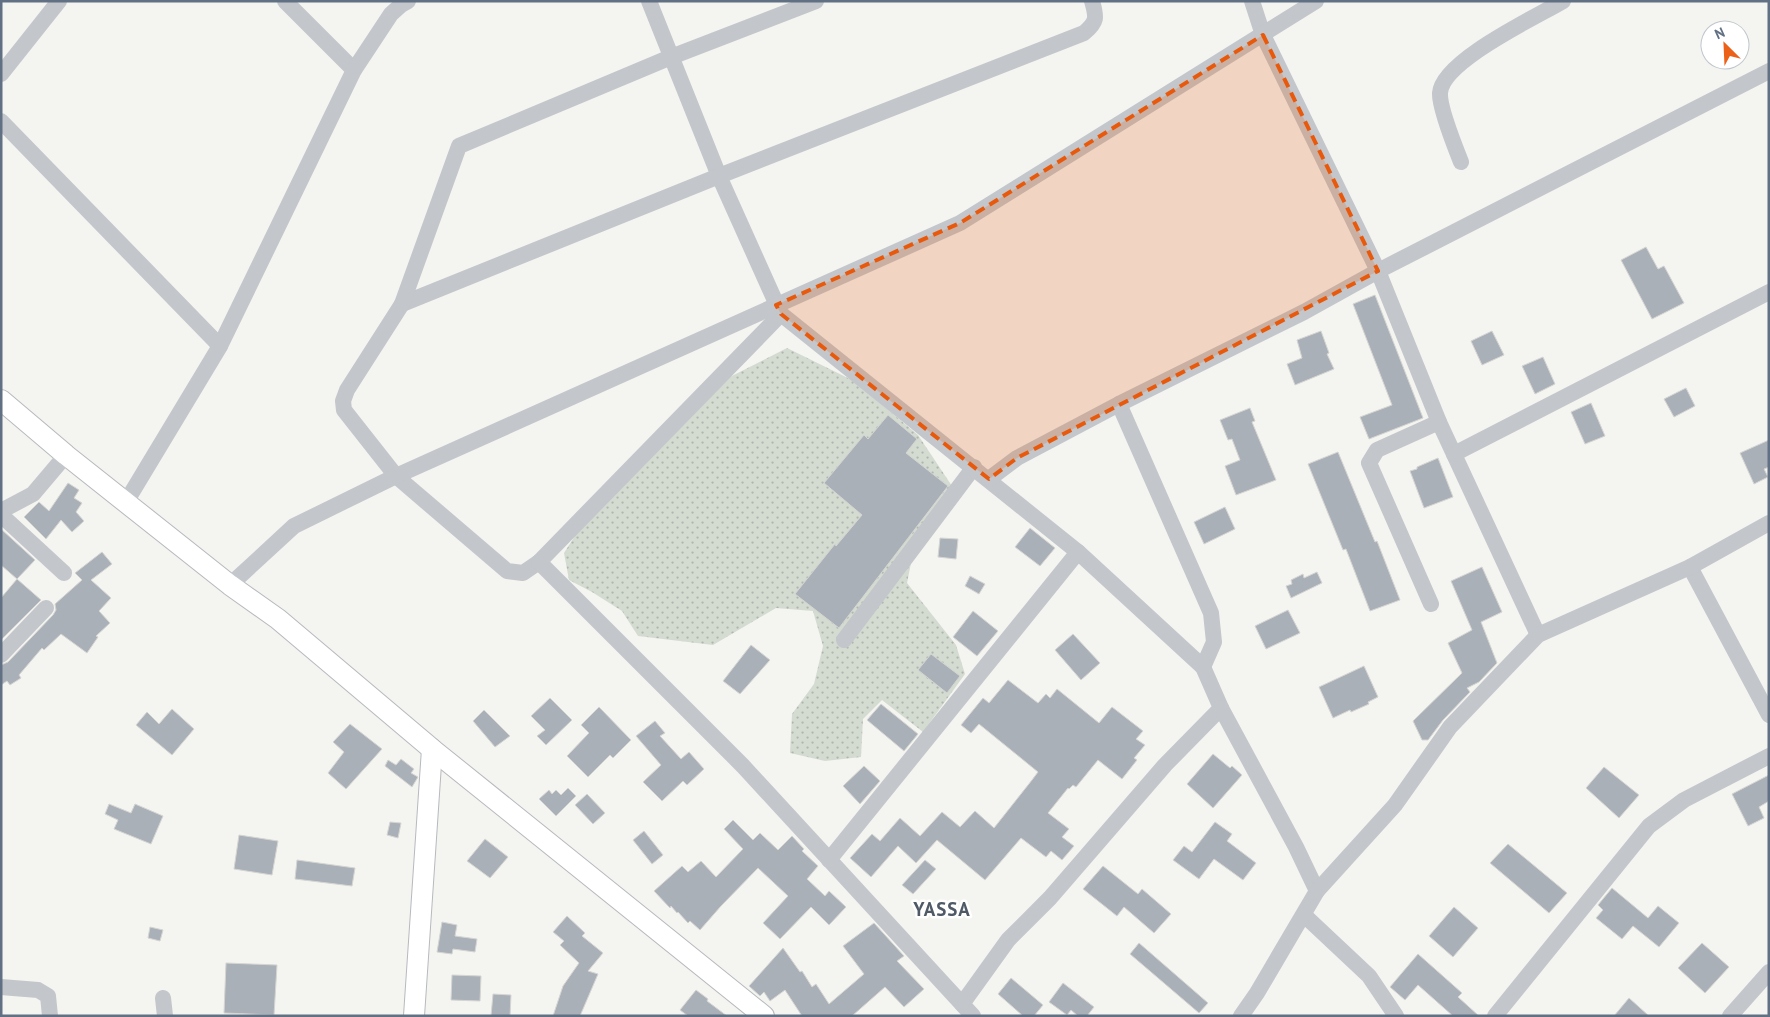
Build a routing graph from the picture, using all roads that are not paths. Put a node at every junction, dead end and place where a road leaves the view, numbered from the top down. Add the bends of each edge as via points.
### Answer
1 (59, 1) edge
2 (285, 1) edge
3 (408, 1) edge
4 (649, 1) edge
5 (816, 1) edge
6 (1092, 1) edge
7 (1252, 1) edge
8 (1316, 1) edge
9 (1563, 1) edge
10 (1263, 34) junction
11 (671, 57) junction
12 (354, 70) junction
13 (1769, 71) edge
14 (1, 74) edge
15 (1, 121) edge
16 (1461, 162) dead end
17 (719, 176) junction
18 (1378, 271) junction
19 (1769, 292) edge
20 (402, 304) junction
21 (778, 309) junction
22 (220, 346) junction
23 (1, 400) edge
24 (1119, 404) junction
25 (1439, 422) junction
26 (1454, 454) junction
27 (66, 455) junction
28 (974, 467) junction
29 (396, 476) junction
30 (989, 478) junction
31 (126, 502) junction
32 (1, 511) edge
33 (1, 515) edge
34 (1769, 523) edge
35 (1078, 552) junction
36 (539, 562) junction
37 (1690, 566) junction
38 (64, 573) dead end
39 (230, 585) junction
40 (1432, 604) dead end
41 (46, 608) dead end
42 (1538, 635) junction
43 (844, 640) dead end
44 (1, 655) edge
45 (1203, 667) junction
46 (1221, 708) junction
47 (1769, 715) edge
48 (432, 748) junction
49 (1769, 756) edge
50 (829, 860) junction
51 (1317, 891) junction
52 (1304, 915) junction
53 (1769, 972) edge
54 (1, 987) edge
55 (163, 998) dead end
56 (968, 1010) edge
57 (50, 1016) edge
58 (165, 1016) edge
59 (414, 1016) edge
60 (764, 1016) edge
61 (1241, 1016) edge
62 (1396, 1016) edge
63 (1495, 1016) edge
64 (1730, 1016) edge

1 - 14 street
2 - 12 street
3 - 12 street via 391,14
4 - 11 street
5 - 11 street
6 - 17 street via 1096,16 1093,25 1084,33
7 - 10 street
8 - 10 street
9 - 16 street via 1499,36 1451,71 1440,92 1444,115
10 - 18 street
10 - 21 street via 960,223
11 - 17 street
11 - 20 street via 459,146
12 - 22 street
13 - 18 street
15 - 22 street
17 - 20 street
17 - 21 street
18 - 24 street via 1304,312
18 - 25 street
19 - 26 street
20 - 29 street via 343,401 344,410
21 - 28 street
21 - 29 street
21 - 36 street
22 - 31 street
23 - 27 main road
24 - 30 street via 1017,458
24 - 45 street via 1211,613 1214,642
25 - 26 street
25 - 40 street via 1377,450 1369,463
26 - 42 street
27 - 31 main road
27 - 32 street via 33,494
28 - 30 street
28 - 43 street
29 - 36 street via 507,571 523,573
29 - 39 street via 294,526
30 - 35 street
31 - 39 main road
33 - 38 street
34 - 37 street
35 - 45 street
35 - 50 street
36 - 50 street via 743,766
37 - 42 street
37 - 47 street
39 - 48 main road via 278,619
41 - 44 street
42 - 51 street via 1450,727 1395,805
45 - 46 street
46 - 51 street
46 - 56 street via 1165,765 1050,898 1008,940
48 - 59 main road
48 - 60 main road
49 - 63 street via 1684,800 1649,826
50 - 56 street
51 - 52 street
52 - 61 street
52 - 62 street via 1369,976
53 - 64 street
54 - 57 street via 38,990 48,996
55 - 58 street

